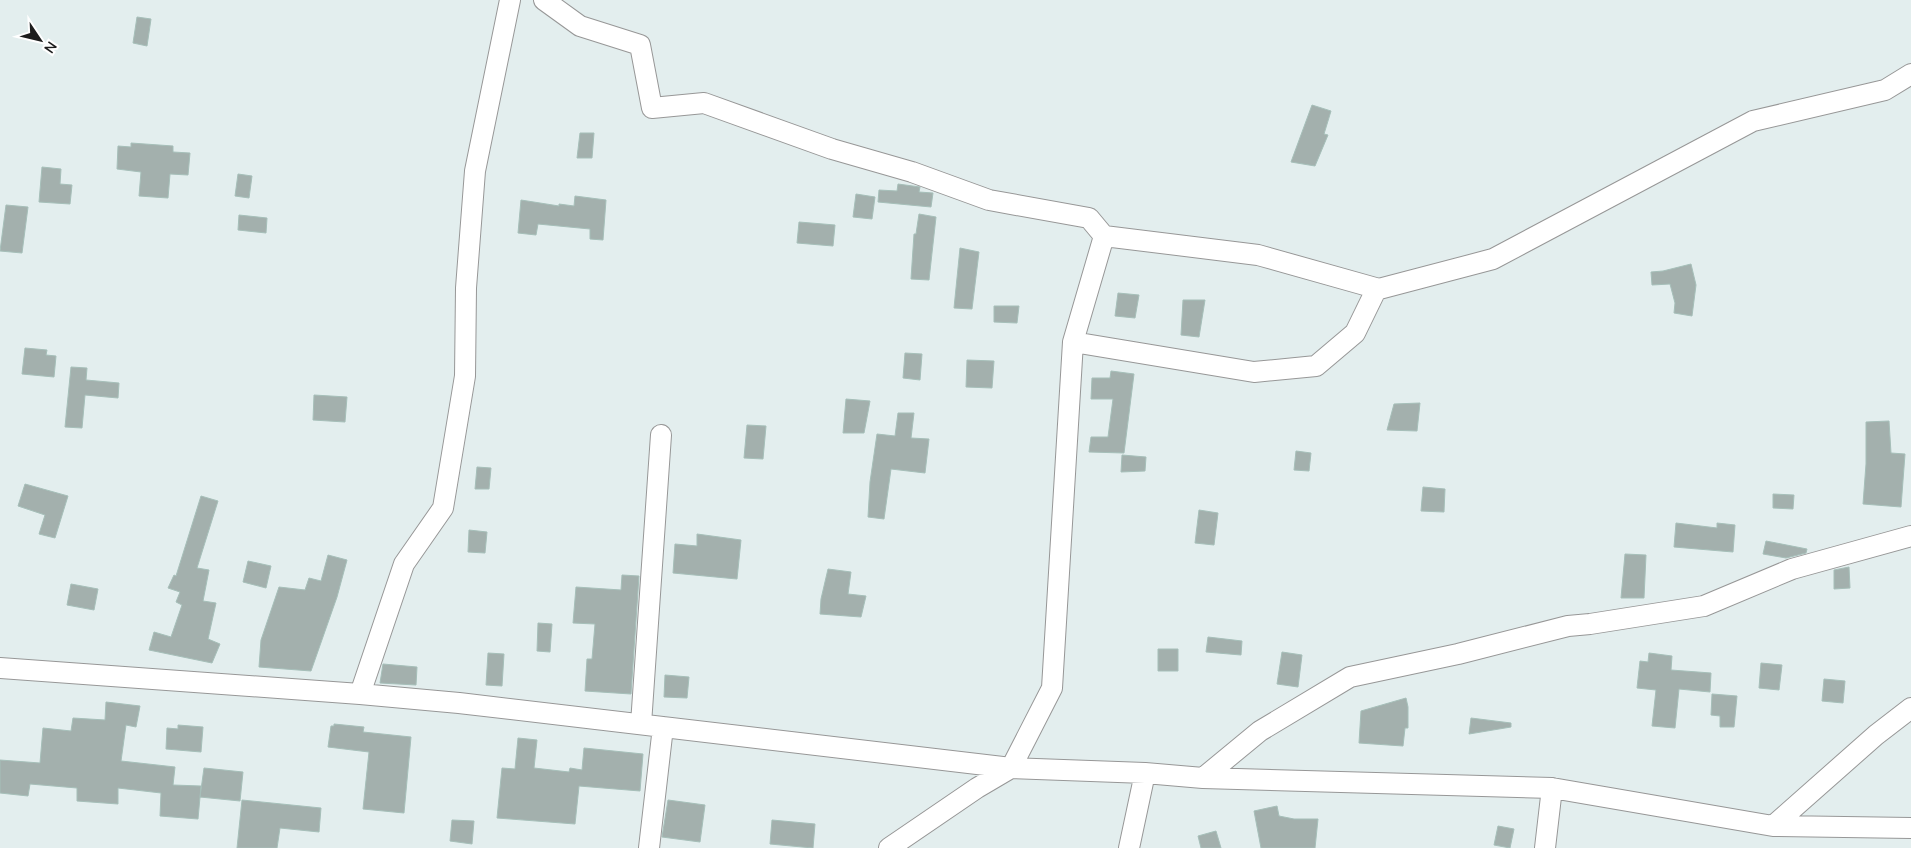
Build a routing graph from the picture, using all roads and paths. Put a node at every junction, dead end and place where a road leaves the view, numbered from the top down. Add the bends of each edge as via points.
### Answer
1 (510, 0) edge
2 (544, 0) edge
3 (1911, 74) edge
4 (1104, 236) junction
5 (1376, 290) dead end
6 (1072, 342) junction
7 (661, 435) dead end
8 (1911, 536) edge
9 (0, 668) edge
10 (360, 694) junction
11 (1911, 708) edge
12 (641, 724) junction
13 (663, 727) junction
14 (1012, 768) junction
15 (1145, 773) junction
16 (1202, 778) junction
17 (1552, 788) junction
18 (1773, 826) junction
19 (1911, 828) edge
20 (895, 846) edge
21 (650, 848) edge
22 (1129, 848) edge
23 (1545, 848) edge

1 - 10 street via 475,171 466,288 465,376 443,508 404,564
2 - 4 street via 580,26 640,45 652,108 704,103 988,200 1089,218
3 - 4 street via 1885,90 1752,121 1493,259 1379,289 1258,255
4 - 6 street
5 - 6 street via 1355,333 1316,366 1254,372
6 - 14 street via 1052,688
7 - 12 street
8 - 16 street via 1792,569 1704,606 1568,626 1350,677 1260,732
9 - 10 street
10 - 12 street
11 - 18 street
12 - 13 street
13 - 14 street
13 - 21 street
14 - 15 street
14 - 20 street via 977,788
15 - 16 street
15 - 22 street
16 - 17 street
17 - 18 street
17 - 23 street
18 - 19 street

